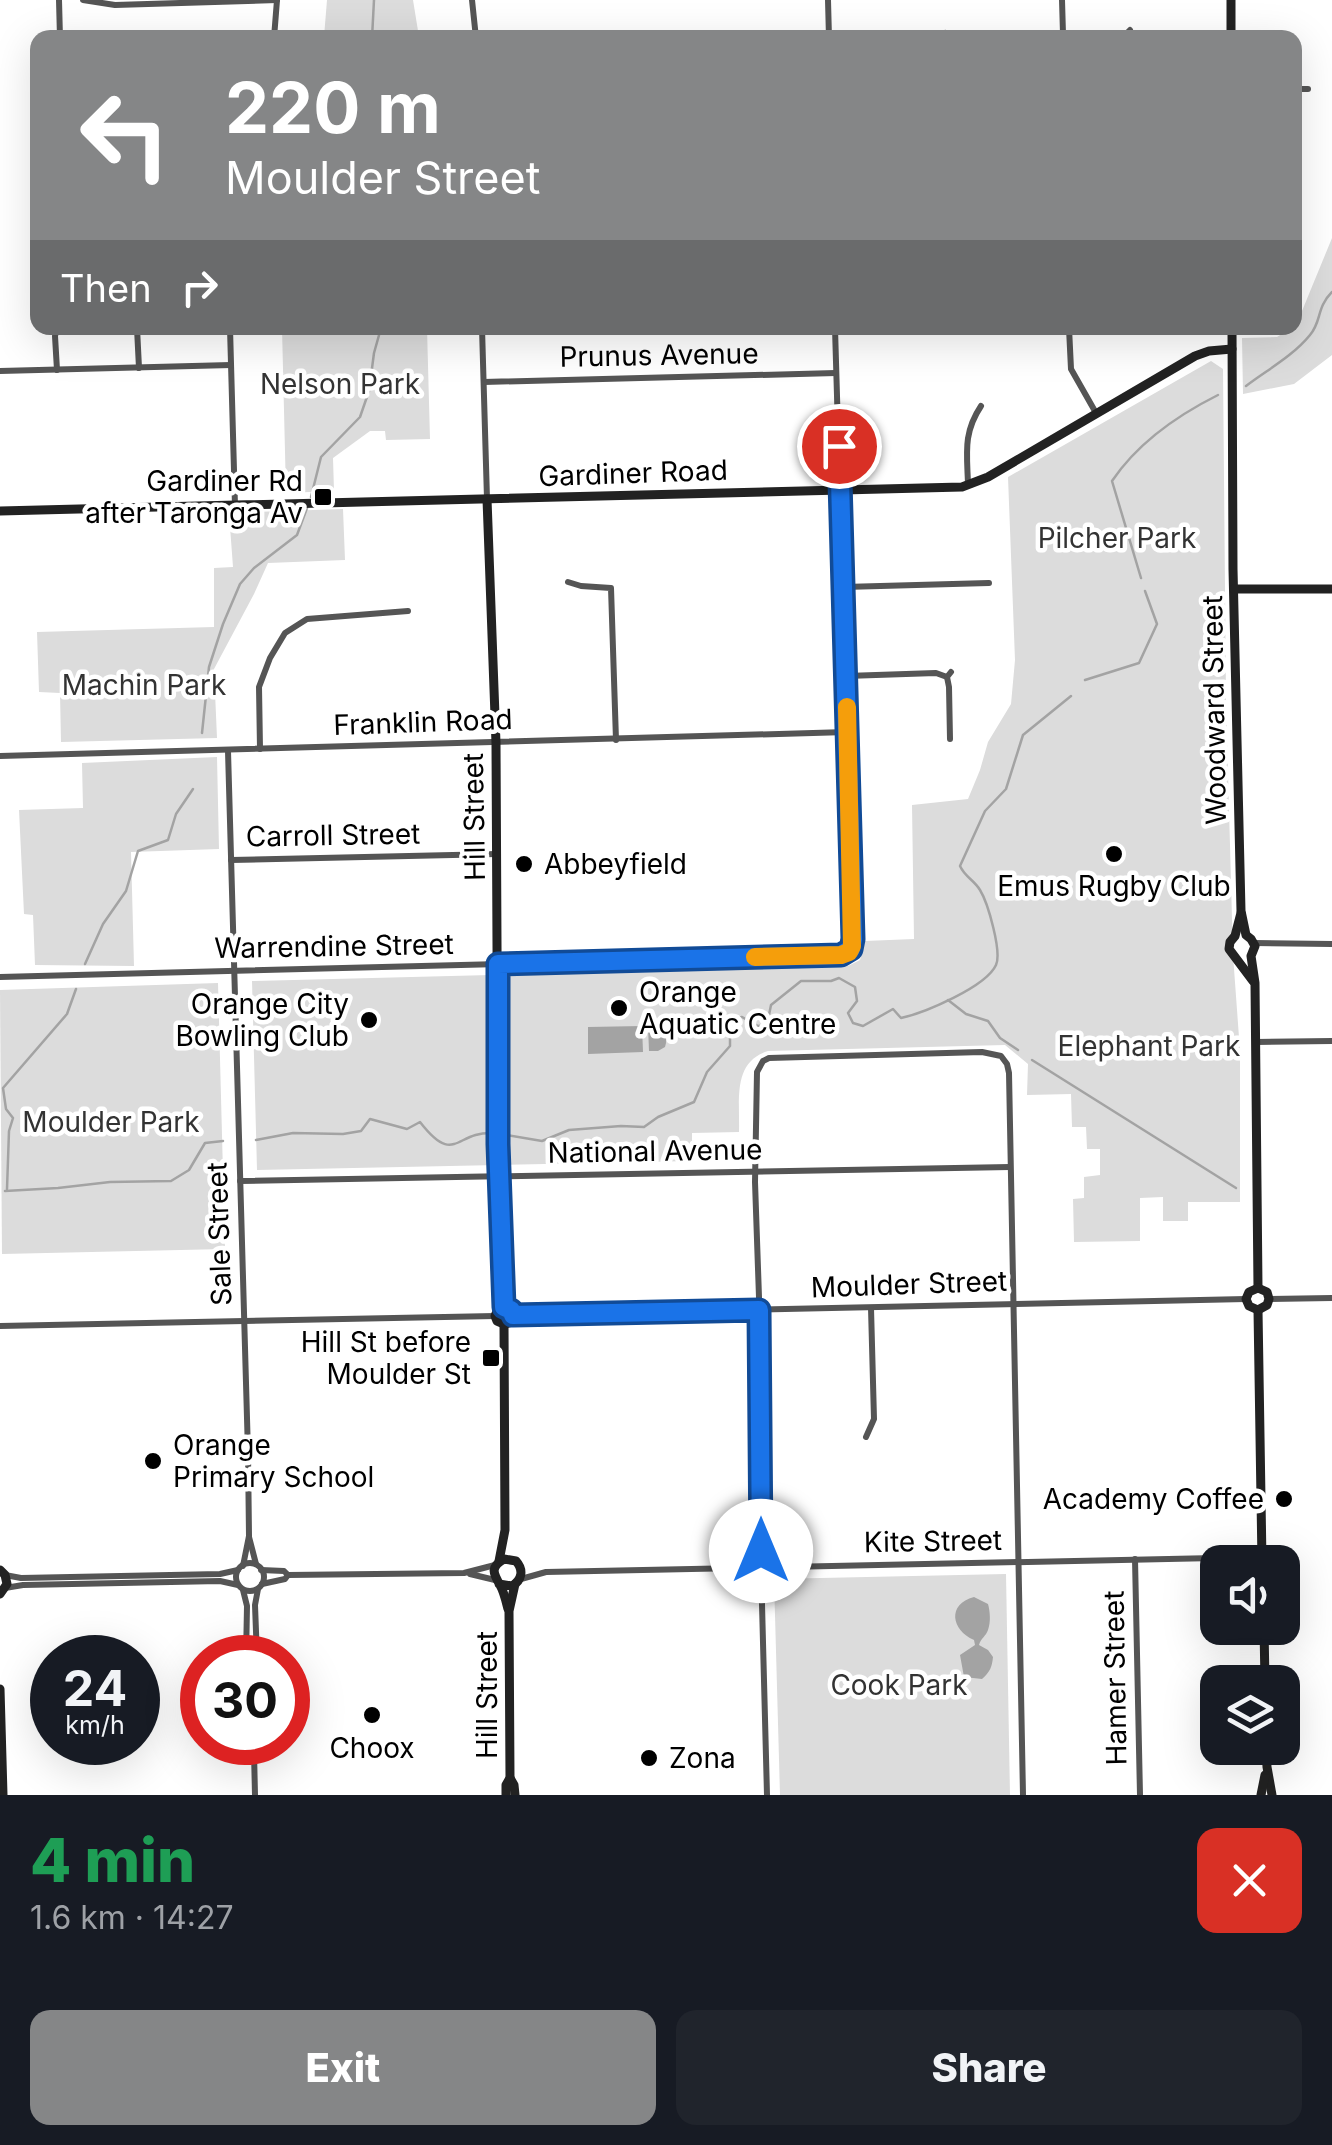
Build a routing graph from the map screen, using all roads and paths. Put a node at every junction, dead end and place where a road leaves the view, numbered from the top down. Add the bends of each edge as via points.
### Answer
1 (59, 0) edge
2 (83, 0) edge
3 (278, 0) edge
4 (472, 0) edge
5 (828, 0) edge
6 (1062, 0) edge
7 (1231, 0) edge
8 (60, 30) edge
9 (275, 30) edge
10 (475, 30) edge
11 (829, 30) edge
12 (1064, 30) edge
13 (1231, 30) edge
14 (1302, 89) edge
15 (1308, 89) dead end
16 (55, 335) edge
17 (137, 335) edge
18 (230, 335) edge
19 (482, 335) edge
20 (835, 335) edge
21 (1070, 335) edge
22 (1232, 335) edge
23 (1232, 350) junction
24 (231, 366) junction
25 (139, 368) junction
26 (58, 370) junction
27 (0, 371) edge
28 (836, 374) junction
29 (484, 382) junction
30 (981, 406) dead end
31 (1097, 414) junction
32 (968, 485) junction
33 (841, 490) junction
34 (487, 499) junction
35 (235, 506) junction
36 (0, 512) edge
37 (568, 582) dead end
38 (989, 583) dead end
39 (844, 587) junction
40 (1332, 589) edge
41 (1234, 590) junction
42 (408, 611) dead end
43 (846, 676) junction
44 (847, 732) junction
45 (950, 739) dead end
46 (616, 740) junction
47 (496, 743) junction
48 (260, 749) junction
49 (228, 750) junction
50 (0, 756) edge
51 (497, 854) junction
52 (231, 860) junction
53 (1245, 938) junction
54 (1332, 944) edge
55 (1251, 956) junction
56 (1236, 959) junction
57 (498, 964) junction
58 (235, 971) junction
59 (0, 977) edge
60 (1255, 983) junction
61 (1332, 1041) edge
62 (1256, 1042) junction
63 (1010, 1167) junction
64 (755, 1172) junction
65 (499, 1175) junction
66 (240, 1180) junction
67 (1258, 1288) junction
68 (1332, 1298) edge
69 (1246, 1299) junction
70 (1269, 1299) junction
71 (1014, 1304) junction
72 (504, 1307) junction
73 (872, 1308) junction
74 (759, 1310) junction
75 (1258, 1310) junction
76 (513, 1315) junction
77 (495, 1316) junction
78 (244, 1321) junction
79 (504, 1324) junction
80 (0, 1326) edge
81 (866, 1437) dead end
82 (506, 1530) junction
83 (248, 1536) junction
84 (1262, 1545) edge
85 (1135, 1560) junction
86 (1200, 1560) edge
87 (516, 1562) junction
88 (1016, 1562) junction
89 (497, 1563) junction
90 (761, 1566) junction
91 (240, 1568) junction
92 (259, 1568) junction
93 (546, 1572) junction
94 (2, 1573) edge
95 (464, 1573) junction
96 (288, 1575) junction
97 (497, 1582) junction
98 (518, 1582) junction
99 (260, 1586) junction
100 (241, 1587) junction
101 (3, 1591) edge
102 (509, 1611) junction
103 (247, 1635) edge
104 (256, 1635) edge
105 (0, 1689) edge
106 (254, 1765) edge
107 (1267, 1765) edge
108 (1267, 1768) junction
109 (510, 1778) junction
110 (4, 1795) edge
111 (254, 1795) edge
112 (506, 1795) edge
113 (514, 1795) edge
114 (767, 1795) edge
115 (1022, 1795) edge
116 (1140, 1795) edge
117 (1261, 1795) edge
118 (1272, 1795) edge

1 - 8 street
2 - 3 street
3 - 9 street
4 - 10 street
5 - 11 street
6 - 12 street
7 - 13 street
14 - 15 street
16 - 26 street
17 - 25 street
18 - 24 street
19 - 29 street, Hill Street
20 - 28 street
21 - 31 street via 1071,369
22 - 23 street, Woodward Street
23 - 31 street, Gardiner Road via 1195,356
23 - 41 street, Woodward Street
24 - 25 street
24 - 35 street
25 - 26 street
26 - 27 street
28 - 29 street, Prunus Avenue
28 - 33 street
29 - 34 street, Hill Street
30 - 32 street via 966,440
31 - 32 street, Gardiner Road
32 - 33 street, Gardiner Road
33 - 34 street, Gardiner Road
33 - 39 street
34 - 35 street, Gardiner Road
34 - 47 street, Hill Street
35 - 36 street, Gardiner Road
37 - 46 street via 611,588
38 - 39 street
39 - 43 street
40 - 41 street
41 - 53 street, Woodward Street
42 - 48 street via 307,619 285,633 259,688
43 - 44 street
43 - 45 street via 949,674
44 - 46 street, Franklin Road
44 - 57 street, Warrendine Street via 849,952
46 - 47 street, Franklin Road
47 - 48 street, Franklin Road
47 - 51 street, Hill Street
48 - 49 street, Franklin Road
49 - 50 street, Franklin Road
49 - 52 street, Sale Street
51 - 52 street, Carroll Street
51 - 57 street, Hill Street
52 - 58 street, Sale Street
53 - 54 street
53 - 55 street
53 - 56 street via 1230,942
55 - 56 street
55 - 60 street
56 - 60 street
57 - 58 street, Warrendine Street
57 - 65 street, Hill Street
58 - 59 street, Warrendine Street
58 - 66 street, Sale Street
60 - 62 street
61 - 62 street
62 - 67 street
63 - 64 street, National Avenue
63 - 64 street via 1008,1068 997,1054 982,1052 762,1061
63 - 71 street
64 - 65 street, National Avenue
64 - 74 street
65 - 66 street, National Avenue
65 - 72 street, Hill Street
66 - 78 street, Sale Street
67 - 69 street
67 - 70 street
68 - 70 street
69 - 71 street, Moulder Street
69 - 75 street
70 - 75 street
71 - 73 street, Moulder Street
71 - 88 street
72 - 76 street
72 - 77 street
73 - 74 street, Moulder Street
73 - 81 street via 874,1420
74 - 76 street, Moulder Street
74 - 90 street
75 - 84 street
76 - 79 street
77 - 78 street
77 - 79 street
78 - 80 street
78 - 83 street, Sale Street
79 - 82 street
82 - 87 street
82 - 89 street
83 - 91 street, Sale Street
83 - 92 street, Sale Street
85 - 86 street, Kite Street
85 - 88 street, Kite Street
85 - 116 street, Hamer Street
87 - 89 street
87 - 93 street, Kite Street
87 - 98 street
88 - 90 street, Kite Street
88 - 115 street
89 - 95 street
89 - 97 street
90 - 93 street, Kite Street
90 - 114 street
91 - 92 street
91 - 94 street via 220,1574
91 - 100 street
92 - 96 street
92 - 99 street
93 - 98 street, Kite Street
94 - 101 street
95 - 96 street
95 - 97 street
96 - 99 street
97 - 98 street
97 - 102 street, Hill Street
98 - 102 street, Hill Street
99 - 100 street
99 - 104 street
100 - 101 street via 220,1581 23,1585
100 - 103 street
102 - 109 street, Hill Street
105 - 110 street
106 - 111 street
107 - 108 street
108 - 117 street
108 - 118 street
109 - 112 street, Hill Street
109 - 113 street, Hill Street

